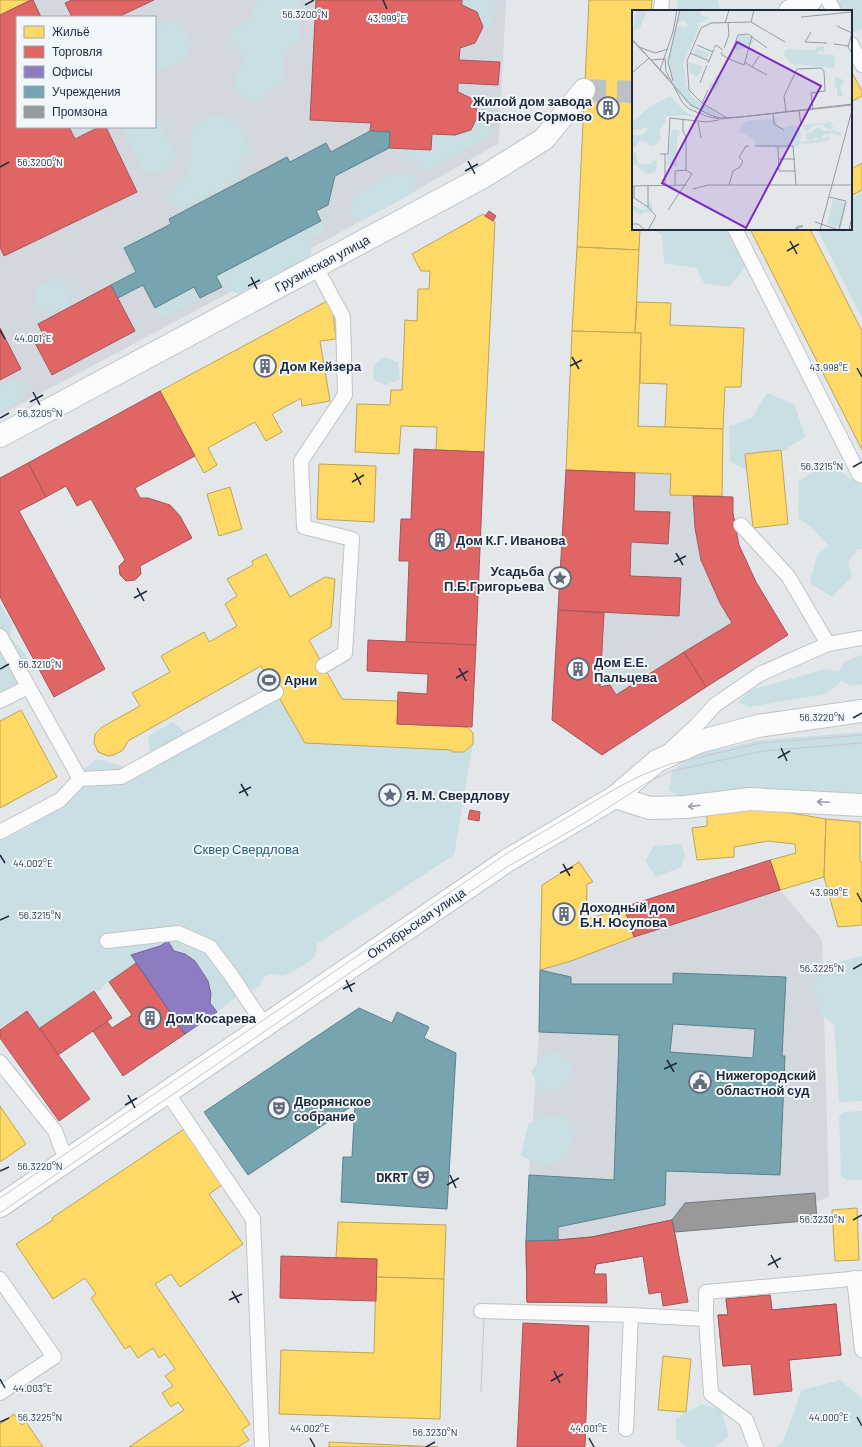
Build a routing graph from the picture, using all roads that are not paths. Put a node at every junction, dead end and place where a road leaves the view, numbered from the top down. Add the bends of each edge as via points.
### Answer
1 (662, 0) edge
2 (811, 0) edge
3 (828, 0) edge
4 (661, 10) edge
5 (792, 10) edge
6 (833, 10) edge
7 (852, 46) edge
8 (862, 66) edge
9 (584, 90) dead end
10 (736, 230) edge
11 (316, 267) junction
12 (0, 436) edge
13 (862, 476) edge
14 (741, 525) dead end
15 (0, 636) edge
16 (862, 638) edge
17 (828, 644) junction
18 (323, 666) dead end
19 (28, 686) junction
20 (276, 692) dead end
21 (0, 701) edge
22 (862, 711) edge
23 (657, 761) junction
24 (80, 779) junction
25 (615, 797) junction
26 (862, 805) edge
27 (0, 832) edge
28 (107, 941) dead end
29 (264, 1026) junction
30 (0, 1062) edge
31 (167, 1092) junction
32 (67, 1160) junction
33 (0, 1206) edge
34 (858, 1278) edge
35 (0, 1279) edge
36 (482, 1311) dead end
37 (631, 1315) junction
38 (706, 1319) junction
39 (862, 1350) edge
40 (0, 1393) edge
41 (626, 1429) dead end
42 (262, 1447) edge
43 (756, 1447) edge

1 - 4 lane
2 - 5 street
3 - 6 lane
7 - 8 lane
9 - 11 street, Грузинская улица via 544,140 483,177
10 - 13 lane
11 - 12 street, Грузинская улица
11 - 18 lane via 343,317 345,395 301,461 304,527 352,539 345,653
14 - 17 lane via 788,576
15 - 19 lane
16 - 17 lane
17 - 23 lane via 760,674 715,705
19 - 21 lane
19 - 24 lane
20 - 24 lane via 121,777
22 - 23 street, Октябрьская улица via 758,726 698,742
23 - 25 street, Октябрьская улица
24 - 27 lane via 60,800
26 -> 25 street via 750,799 685,807 650,808
25 - 29 street, Октябрьская улица via 508,860
28 - 29 lane via 178,933 210,947
29 - 31 street, Октябрьская улица
30 - 32 lane via 54,1131
31 - 32 street, Октябрьская улица
31 - 42 lane via 253,1219
32 - 33 street, Октябрьская улица
34 - 38 lane via 706,1292
34 - 39 lane
35 - 40 lane via 54,1357
36 - 37 lane
37 - 38 lane
37 - 41 lane
38 - 43 lane via 711,1394 746,1420

